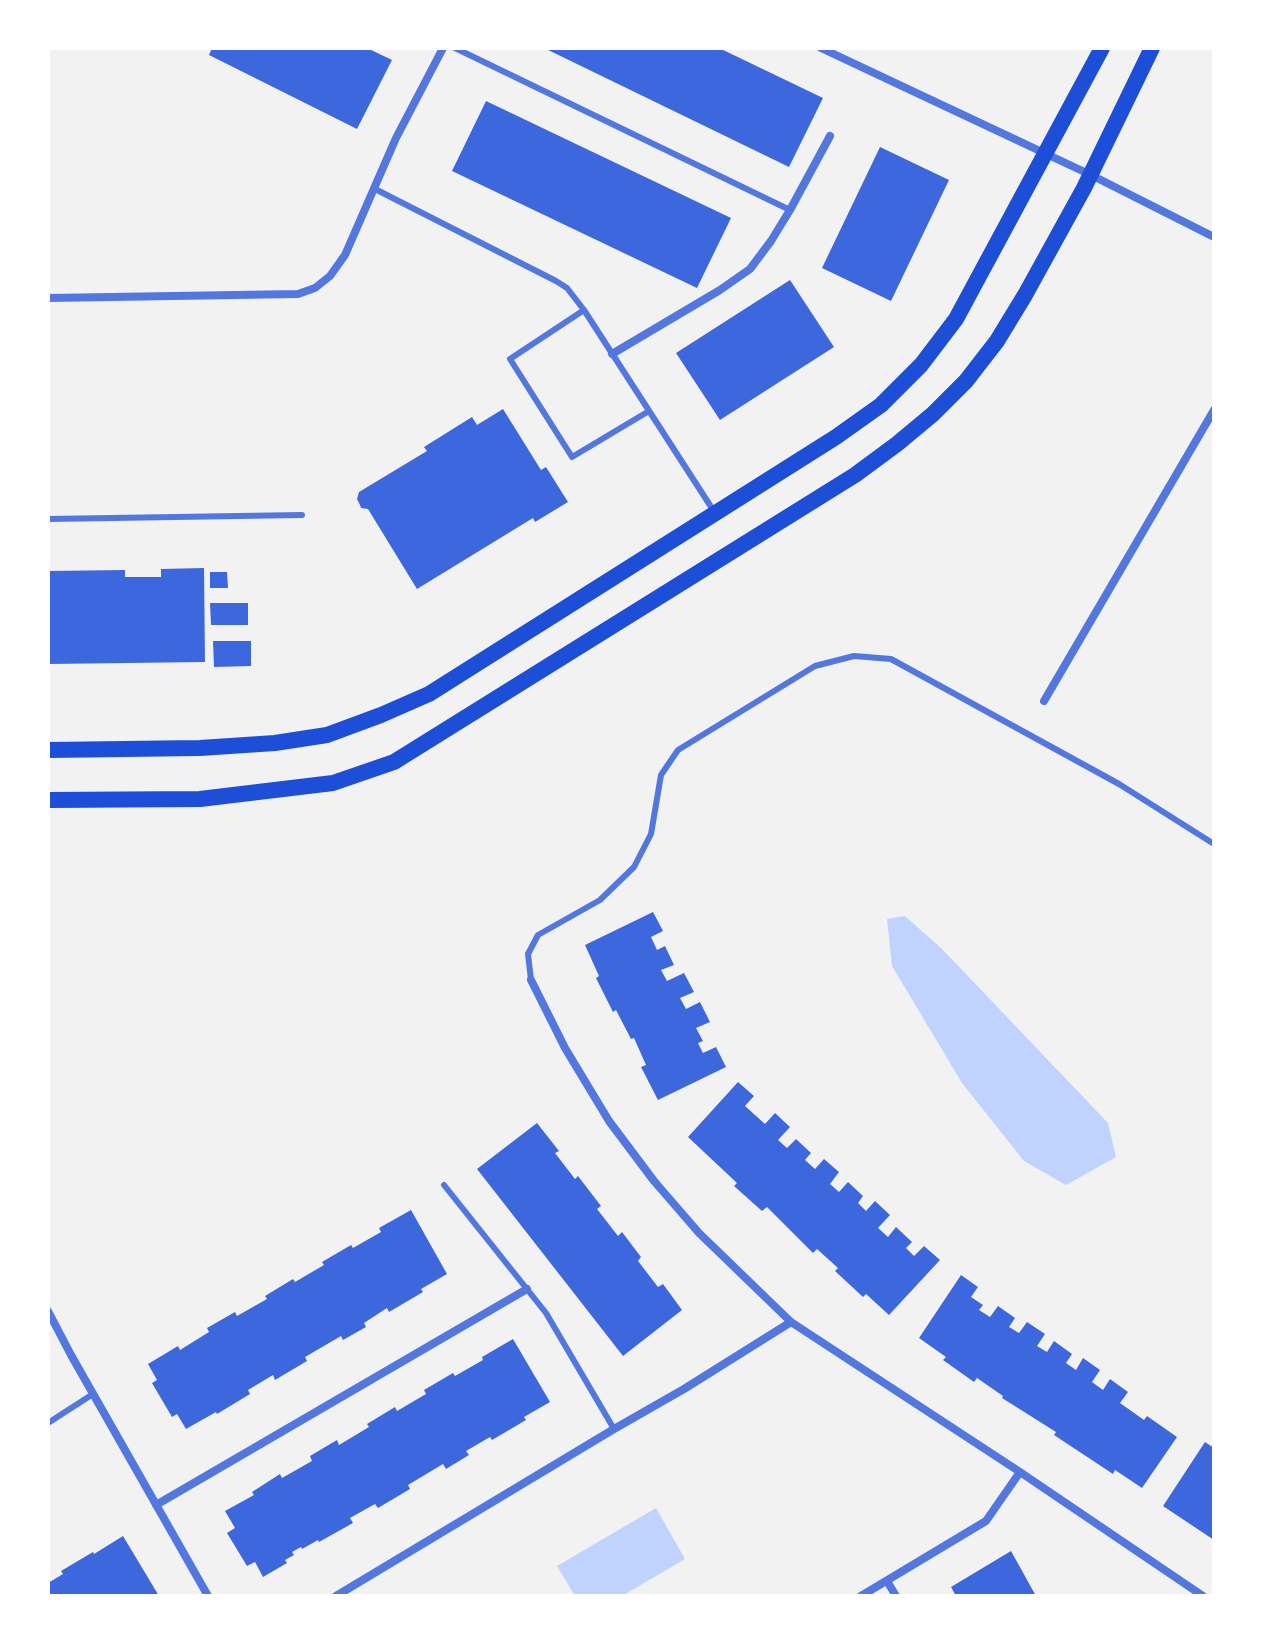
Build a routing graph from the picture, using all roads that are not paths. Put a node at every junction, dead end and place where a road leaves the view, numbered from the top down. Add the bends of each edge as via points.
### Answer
1 (443, 48) edge
2 (455, 48) edge
3 (821, 48) edge
4 (1102, 48) edge
5 (1152, 48) edge
6 (830, 136) dead end
7 (1045, 153) junction
8 (1091, 175) junction
9 (375, 189) junction
10 (790, 210) junction
11 (1214, 237) edge
12 (48, 298) edge
13 (584, 310) junction
14 (612, 354) junction
15 (1214, 410) edge
16 (649, 411) junction
17 (715, 513) junction
18 (302, 515) dead end
19 (48, 519) edge
20 (1044, 701) dead end
21 (48, 750) edge
22 (48, 800) edge
23 (1214, 844) edge
24 (531, 980) joint
25 (444, 1185) dead end
26 (527, 1289) junction
27 (48, 1311) edge
28 (791, 1322) junction
29 (93, 1394) junction
30 (48, 1423) edge
31 (614, 1429) junction
32 (1020, 1472) junction
33 (156, 1505) junction
34 (887, 1581) junction
35 (208, 1596) edge
36 (336, 1596) edge
37 (861, 1596) edge
38 (896, 1596) edge
39 (1203, 1596) edge

1 - 9 street
2 - 10 lane
3 - 7 street
4 - 7 main road
5 - 8 main road
6 - 10 street
7 - 8 street
7 - 17 main road via 956,319 921,365 881,405
8 - 11 street
8 - 22 main road via 997,341 933,414 855,475 394,762 333,783 200,799
9 - 12 street via 345,255 330,276 307,291
9 - 13 lane via 556,281
10 - 14 street via 750,269
13 - 14 lane
13 - 16 lane via 510,359 572,457
14 - 16 lane
15 - 20 street
16 - 17 lane
17 - 21 main road via 429,694 327,735 200,748
18 - 19 lane
23 - 24 lane via 1119,784 891,659 854,656 815,666 678,750 661,775 651,834 634,867 600,900 538,935 528,954
24 - 28 street via 609,1121 645,1169 699,1233
25 - 26 lane
26 - 31 lane
26 - 33 street
27 - 29 street
28 - 31 street
28 - 32 street
29 - 30 lane
29 - 33 street
31 - 36 street
32 - 34 street via 986,1521
32 - 39 street
33 - 35 street
34 - 37 street
34 - 38 street

